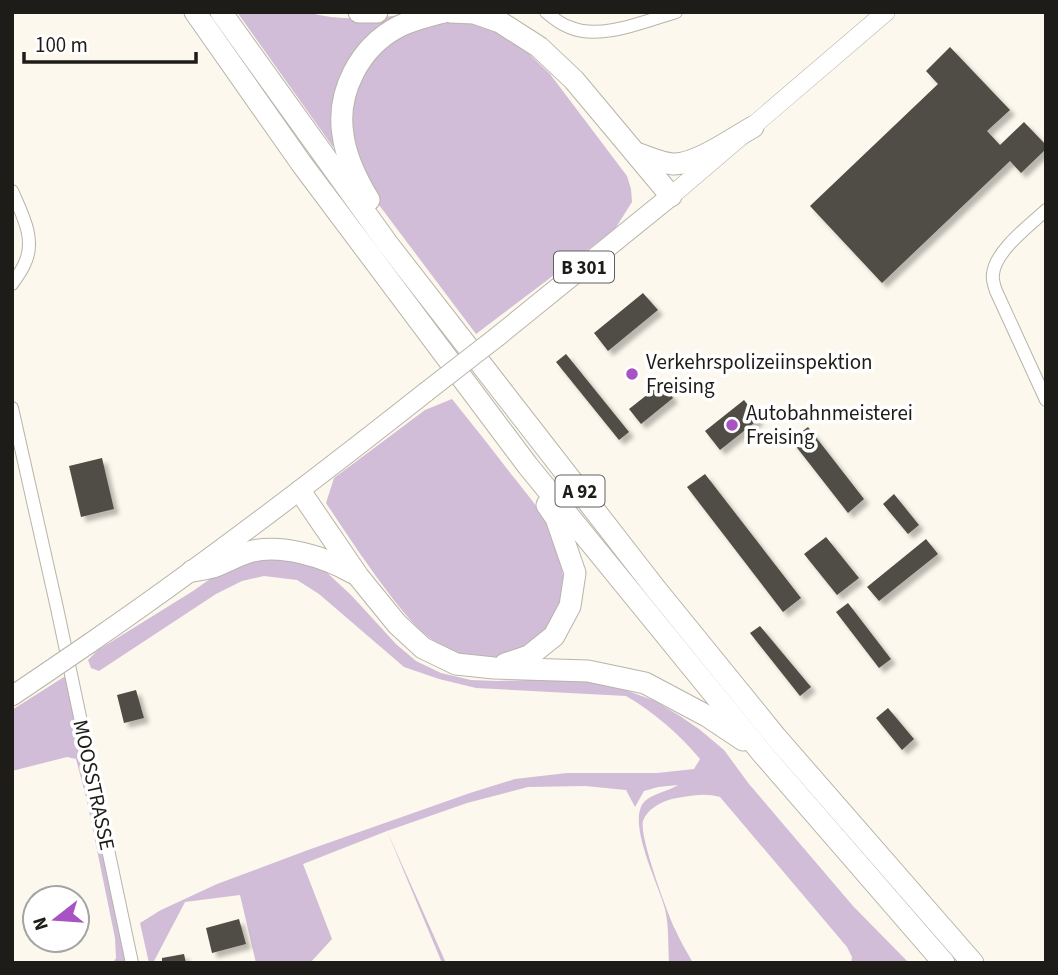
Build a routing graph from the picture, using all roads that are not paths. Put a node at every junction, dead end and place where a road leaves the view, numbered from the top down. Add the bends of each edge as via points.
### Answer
1 (195, 12) edge
2 (221, 12) edge
3 (359, 12) edge
4 (377, 12) edge
5 (444, 12) edge
6 (450, 12) edge
7 (546, 12) edge
8 (676, 12) edge
9 (886, 12) edge
10 (753, 127) junction
11 (636, 153) junction
12 (12, 191) edge
13 (671, 196) junction
14 (1046, 210) edge
15 (387, 243) junction
16 (12, 284) edge
17 (1046, 400) edge
18 (12, 408) edge
19 (528, 466) junction
20 (300, 491) junction
21 (192, 571) junction
22 (358, 576) junction
23 (494, 668) junction
24 (12, 696) edge
25 (762, 754) junction
26 (132, 963) edge
27 (944, 963) edge
28 (972, 963) edge

1 - 19 highway, A 92 via 300,163
2 - 15 highway, A 92
3 - 4 highway
5 - 15 highway via 398,27 376,43 361,59 347,88 342,117 346,150 380,218
6 - 11 highway via 474,13 500,22 539,47 574,80
7 - 8 street via 568,27 591,32
9 - 10 main road
10 - 11 highway via 680,164
10 - 13 main road
11 - 13 highway
12 - 16 street via 29,234 25,265
13 - 20 main road, B 301, bridge
14 - 17 street via 997,260 993,281
15 - 28 highway, A 92 via 655,588
18 - 26 street, MOOSSTRASSE
19 - 23 highway via 534,487 556,517 575,573 570,606 554,636 529,656
19 - 25 highway, A 92
20 - 21 main road, B 301
20 - 22 highway
21 - 22 highway via 252,551 291,550 335,562
21 - 24 main road, B 301, bridge
22 - 23 highway via 423,648 456,664
23 - 25 highway via 588,671 645,683 707,716
25 - 27 highway, A 92

